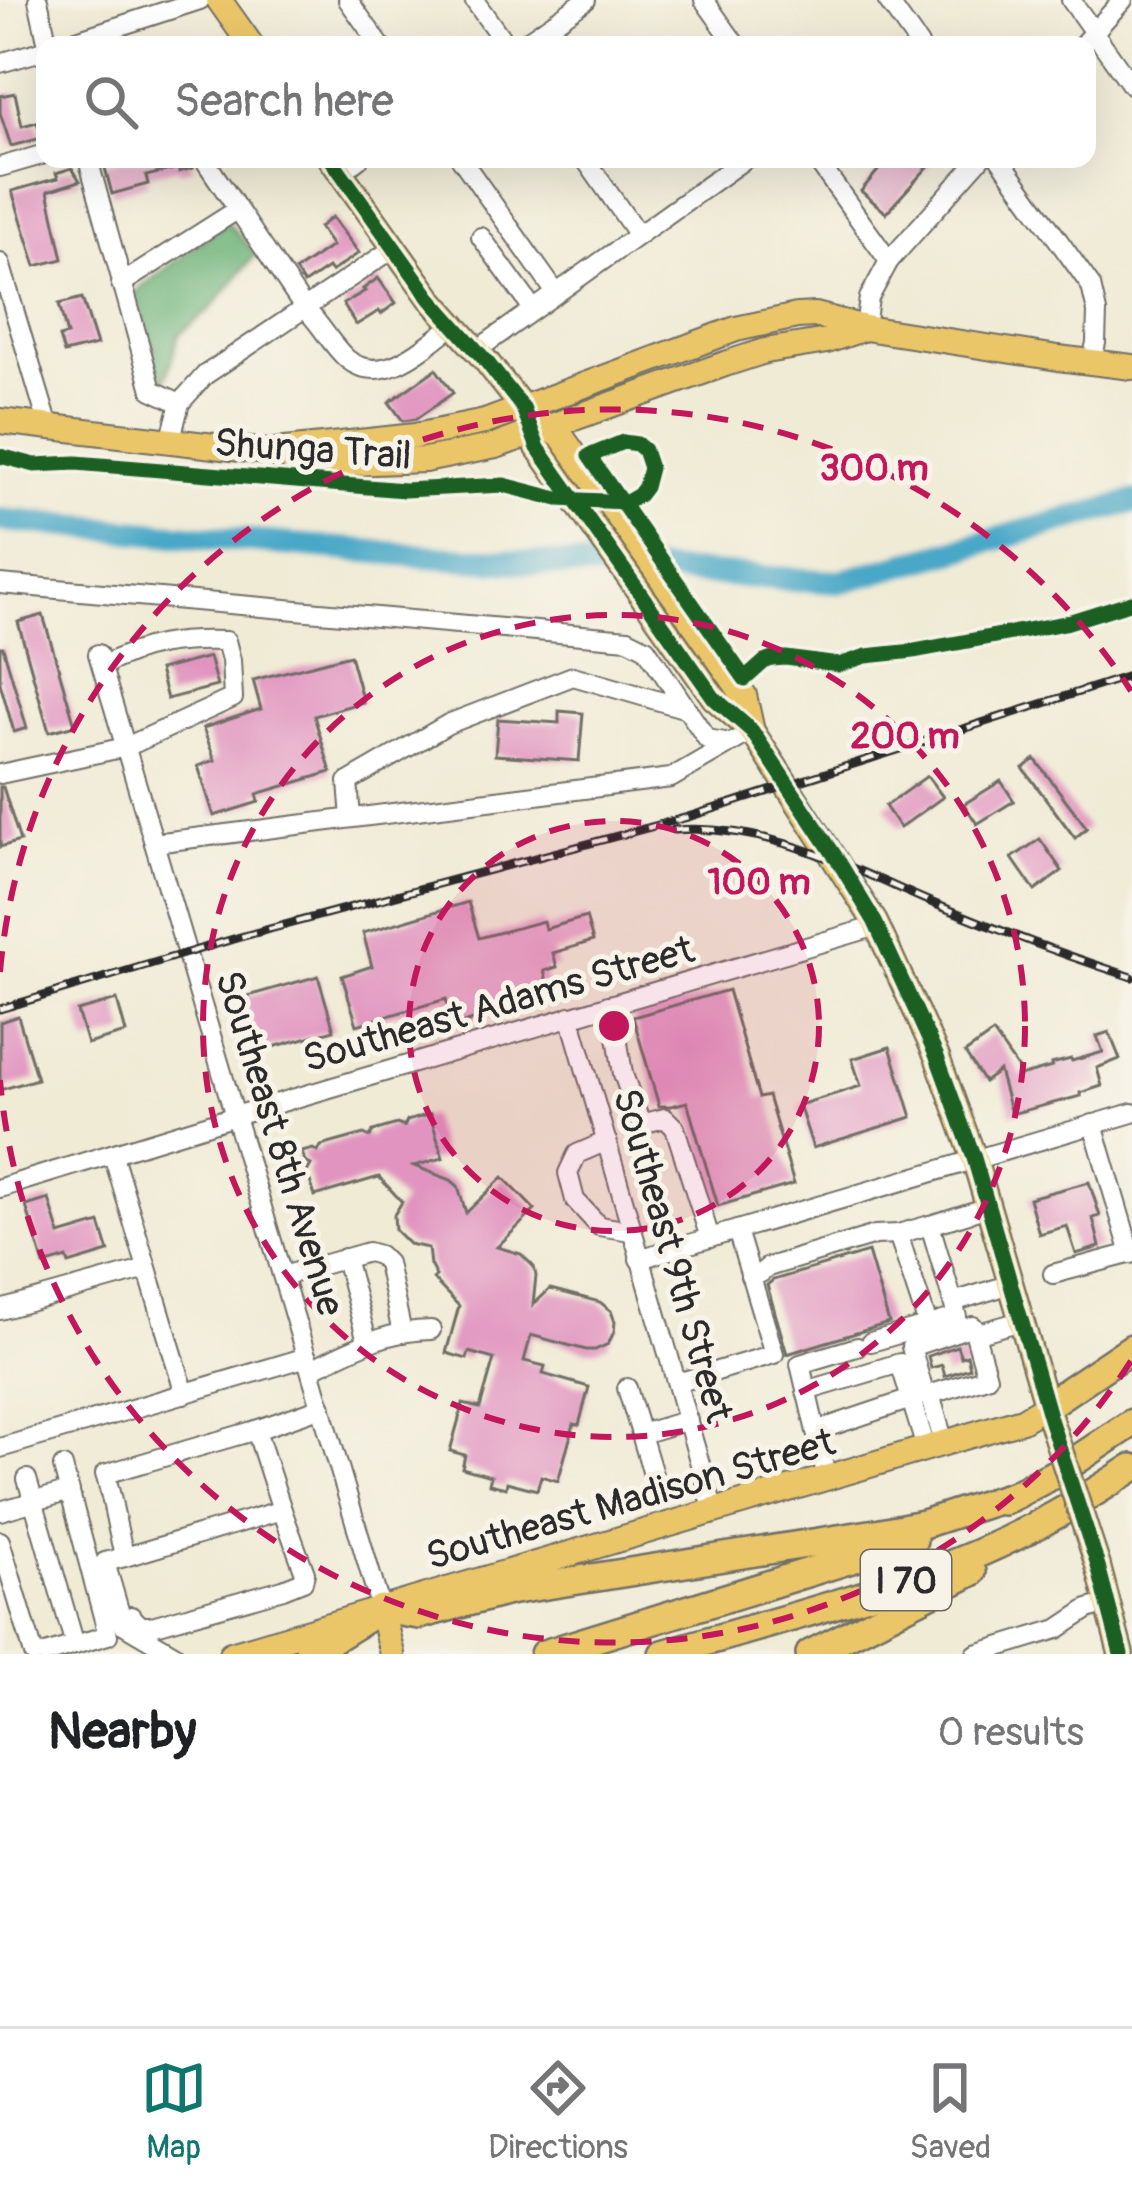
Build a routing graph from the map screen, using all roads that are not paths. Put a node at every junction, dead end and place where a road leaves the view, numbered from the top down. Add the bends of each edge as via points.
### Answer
1 (38, 0) edge
2 (200, 0) edge
3 (219, 0) edge
4 (348, 0) edge
5 (474, 0) edge
6 (586, 0) edge
7 (704, 0) edge
8 (887, 0) edge
9 (1071, 0) edge
10 (1123, 0) edge
11 (44, 36) edge
12 (89, 36) edge
13 (245, 36) edge
14 (374, 36) edge
15 (500, 36) edge
16 (534, 36) edge
17 (730, 36) edge
18 (913, 36) edge
19 (1086, 36) edge
20 (1089, 36) edge
21 (1096, 48) edge
22 (36, 50) edge
23 (0, 63) edge
24 (1132, 86) edge
25 (36, 156) edge
26 (0, 166) edge
27 (90, 168) edge
28 (211, 168) edge
29 (346, 168) edge
30 (467, 168) edge
31 (591, 168) edge
32 (732, 168) edge
33 (822, 168) edge
34 (972, 168) edge
35 (1006, 168) edge
36 (237, 210) junction
37 (638, 235) junction
38 (481, 237) dead end
39 (394, 248) junction
40 (889, 261) junction
41 (0, 263) edge
42 (122, 284) junction
43 (556, 293) junction
44 (304, 308) junction
45 (533, 309) junction
46 (454, 325) junction
47 (865, 328) junction
48 (477, 350) junction
49 (1091, 362) junction
50 (1132, 367) edge
51 (180, 403) junction
52 (523, 408) junction
53 (0, 421) edge
54 (49, 427) junction
55 (540, 430) junction
56 (170, 442) junction
57 (266, 452) junction
58 (0, 584) edge
59 (687, 710) junction
60 (742, 737) junction
61 (126, 747) junction
62 (0, 775) edge
63 (350, 818) junction
64 (154, 843) junction
65 (877, 926) junction
66 (608, 1005) junction
67 (569, 1016) junction
68 (623, 1074) junction
69 (590, 1086) junction
70 (1132, 1113) edge
71 (235, 1115) junction
72 (641, 1124) junction
73 (1093, 1124) junction
74 (606, 1137) junction
75 (113, 1155) junction
76 (974, 1159) junction
77 (0, 1188) edge
78 (988, 1207) junction
79 (930, 1225) junction
80 (737, 1230) junction
81 (631, 1231) junction
82 (898, 1234) junction
83 (710, 1238) junction
84 (1131, 1254) edge
85 (344, 1258) junction
86 (639, 1259) junction
87 (147, 1269) junction
88 (1053, 1274) dead end
89 (283, 1276) junction
90 (751, 1276) junction
91 (1011, 1284) junction
92 (953, 1302) junction
93 (0, 1310) edge
94 (1021, 1321) junction
95 (928, 1325) junction
96 (431, 1330) dead end
97 (402, 1333) junction
98 (975, 1334) junction
99 (892, 1336) junction
100 (367, 1341) junction
101 (1132, 1348) edge
102 (309, 1363) junction
103 (900, 1363) junction
104 (677, 1383) junction
105 (627, 1388) dead end
106 (806, 1391) junction
107 (185, 1394) junction
108 (921, 1397) junction
109 (322, 1406) junction
110 (1048, 1413) junction
111 (688, 1420) junction
112 (1132, 1423) edge
113 (256, 1430) junction
114 (816, 1431) junction
115 (641, 1435) junction
116 (935, 1446) junction
117 (0, 1448) edge
118 (63, 1467) dead end
119 (1132, 1468) edge
120 (827, 1478) junction
121 (27, 1479) dead end
122 (657, 1488) dead end
123 (70, 1491) junction
124 (1017, 1494) junction
125 (34, 1502) junction
126 (282, 1510) junction
127 (0, 1511) edge
128 (715, 1512) junction
129 (1034, 1526) junction
130 (0, 1541) edge
131 (125, 1557) junction
132 (87, 1561) junction
133 (53, 1570) junction
134 (8, 1597) edge
135 (114, 1598) junction
136 (1108, 1603) junction
137 (381, 1610) junction
138 (75, 1645) junction
139 (392, 1653) edge
140 (34, 1654) edge
141 (45, 1654) edge
142 (174, 1654) edge
143 (231, 1654) edge
144 (308, 1654) edge
145 (544, 1654) edge
146 (663, 1654) edge
147 (810, 1654) edge
148 (976, 1654) edge
149 (1121, 1654) edge

1 - 11 street
2 - 12 street
3 - 13 main road
4 - 14 street
5 - 15 street
6 - 16 street
7 - 17 street
8 - 18 street
9 - 19 street
10 - 20 street
21 - 24 street
22 - 23 street
25 - 26 street
27 - 42 street
28 - 36 street
29 - 39 main road
30 - 43 street
31 - 37 street
32 - 37 street
33 - 40 street
34 - 40 street
35 - 49 street via 1091,286
36 - 42 street
36 - 44 street
37 - 43 street
38 - 45 street
39 - 44 street
39 - 46 main road
40 - 47 street via 868,298
41 - 54 street
42 - 51 street via 152,390
43 - 45 street
44 - 46 street via 347,359 375,370 391,368
44 - 51 street via 205,375
45 - 48 street
46 - 48 main road
47 - 49 main road
47 - 52 main road via 817,315 756,323
47 - 55 main road via 745,358
48 - 52 main road
49 - 50 main road
51 - 56 street
52 - 55 main road
52 - 57 main road via 415,436
53 - 54 main road
54 - 56 main road
55 - 57 main road via 399,463 324,464
55 - 60 main road via 538,448
55 - 60 main road via 562,437 744,695
56 - 57 main road
58 - 59 street via 628,640 646,648
59 - 60 street via 707,740
59 - 63 street via 573,676 448,724 348,782
60 - 63 street via 671,778
60 - 65 main road via 839,862
61 - 61 street, Southeast 8th Avenue via 100,660 187,640 226,640 233,698
61 - 62 street
61 - 64 street, Southeast 8th Avenue
63 - 64 street
64 - 71 street, Southeast 8th Avenue
65 - 66 street, Southeast Adams Street
65 - 76 main road
66 - 67 street, Southeast Adams Street
66 - 68 street
67 - 69 street, Southeast 9th Street
67 - 71 street, Southeast Adams Street
68 - 69 street
68 - 72 street
69 - 74 street, Southeast 9th Street
70 - 73 street
71 - 75 street, Southeast Adams Street
71 - 89 street, Southeast 8th Avenue
72 - 74 street
72 - 83 street via 665,1118 675,1128
73 - 76 street
73 - 84 street
74 - 81 street, Southeast 9th Street
74 - 81 street via 577,1154 570,1186 598,1226
75 - 77 street, Southeast Adams Street
75 - 87 street
76 - 78 main road
76 - 80 street
78 - 79 street
78 - 91 main road
79 - 82 street
79 - 92 street
80 - 83 street
80 - 90 street
81 - 86 street, Southeast 9th Street
82 - 90 street
82 - 95 street
83 - 86 street
84 - 88 street
85 - 89 street
85 - 97 street via 368,1252 387,1263
85 - 100 street
86 - 104 street, Southeast 9th Street
87 - 93 street
87 - 107 street
89 - 102 street, Southeast 8th Avenue
90 - 104 street via 774,1354
91 - 92 street
91 - 94 main road
92 - 95 street via 957,1317
94 - 98 street
94 - 110 main road
95 - 99 street
96 - 97 street
97 - 100 street
98 - 108 street via 987,1377
98 - 108 street via 973,1326 910,1347
99 - 103 street
99 - 106 street via 800,1364
100 - 102 street
101 - 110 highway
102 - 107 street
102 - 109 street, Southeast 8th Avenue
103 - 106 street
103 - 108 street
104 - 111 street, Southeast 9th Street
105 - 115 street
106 - 114 street
107 - 117 street
108 - 114 street
108 - 116 street
109 - 113 street
109 - 137 street, Southeast 8th Avenue
110 - 116 main road, Southeast Madison Street
110 - 136 main road, bridge
111 - 115 street
111 - 128 street, Southeast 9th Street
112 - 124 highway, I 70
113 - 126 street
113 - 131 street via 105,1474
114 - 120 street
115 - 122 street
116 - 120 main road, Southeast Madison Street
118 - 123 street
119 - 129 highway, I 70
120 - 128 main road, Southeast Madison Street
121 - 125 street
123 - 125 street
123 - 132 street
124 - 137 highway via 876,1533 509,1592 419,1616
124 - 145 highway, I 70 via 910,1542
125 - 127 street
125 - 133 street
126 - 131 street
126 - 135 street via 303,1581 152,1626 141,1626
128 - 137 main road, Southeast Madison Street
129 - 146 highway, I 70 via 921,1575
129 - 147 highway via 986,1566
130 - 134 street
131 - 135 street via 105,1562
132 - 133 street
132 - 138 street via 108,1635
133 - 138 street
134 - 140 street
135 - 142 street via 128,1629
136 - 148 street via 1058,1629
136 - 149 main road
137 - 139 main road, Southeast 8th Avenue
137 - 143 main road, Southeast Madison Street
137 - 144 highway
138 - 141 street

